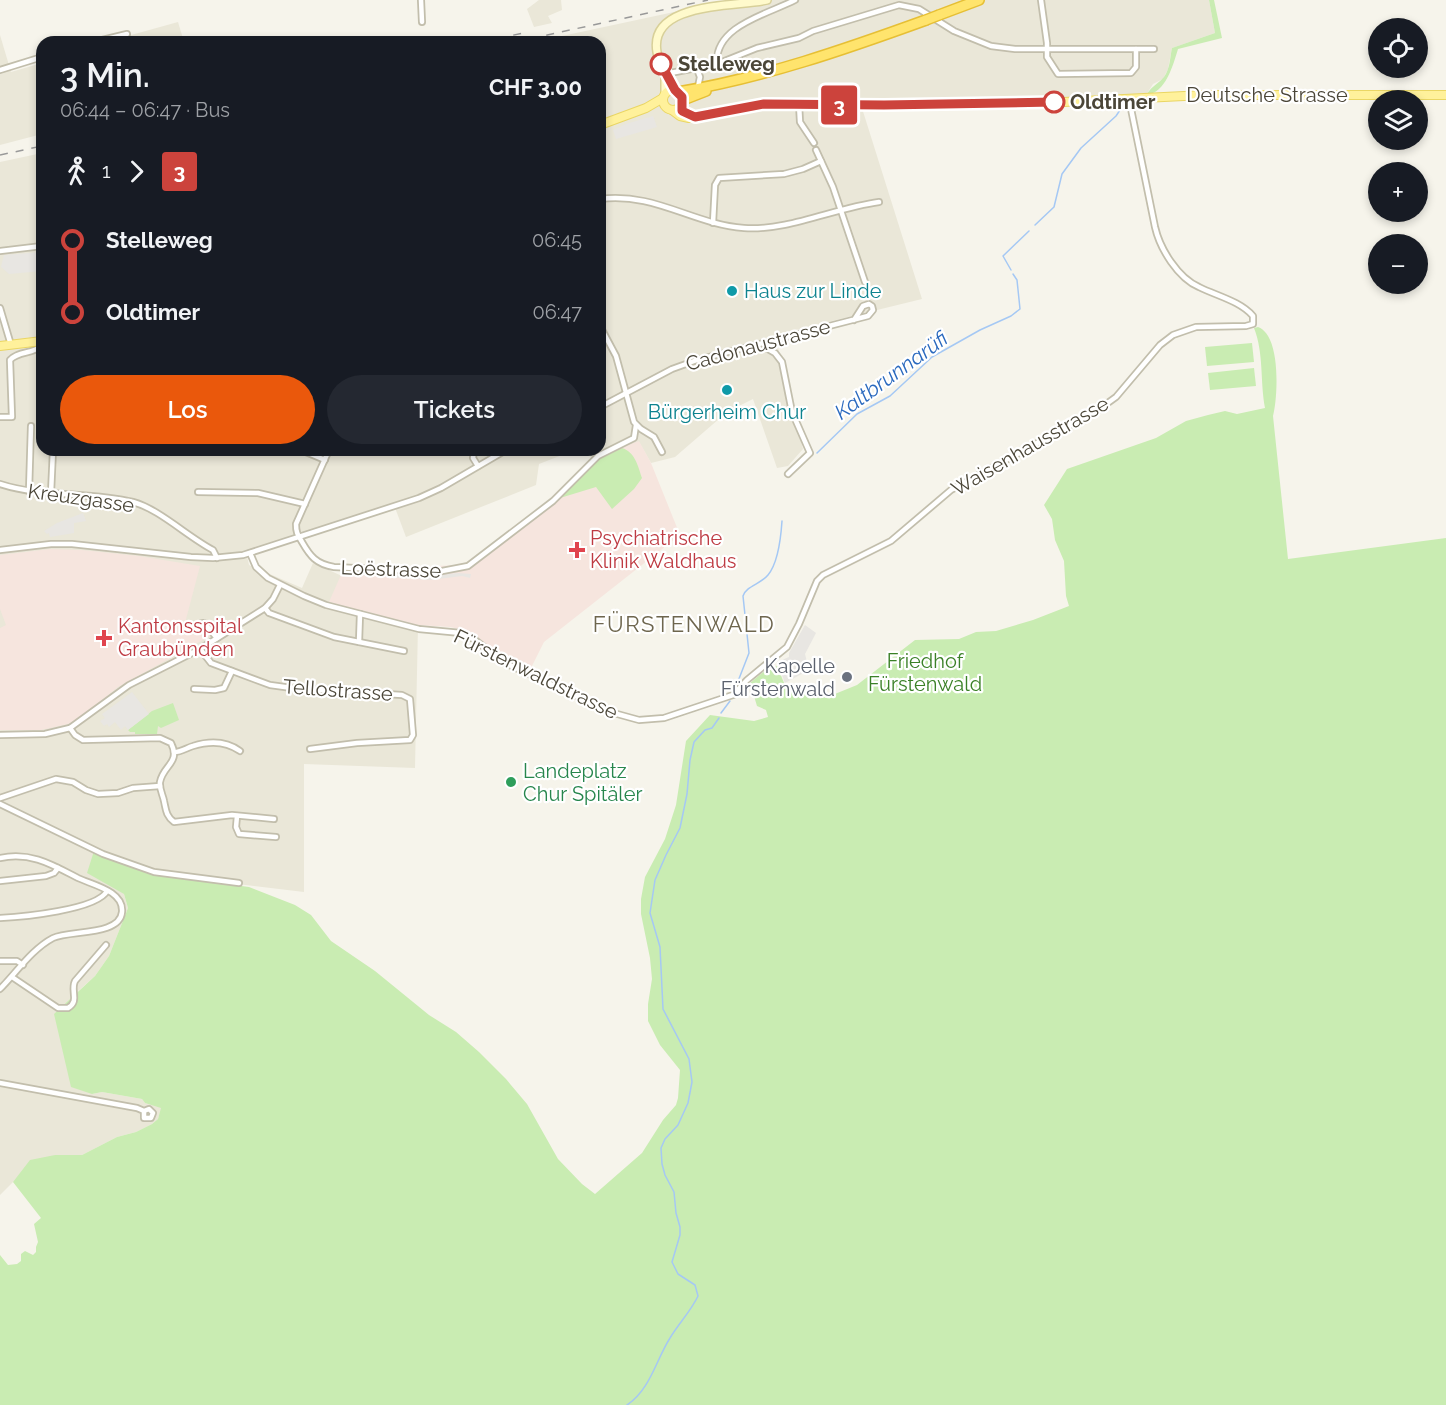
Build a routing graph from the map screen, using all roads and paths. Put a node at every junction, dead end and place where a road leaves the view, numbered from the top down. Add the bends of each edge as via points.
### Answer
1 (420, 0) edge
2 (767, 0) edge
3 (795, 0) edge
4 (973, 0) edge
5 (979, 0) edge
6 (1041, 0) edge
7 (958, 8) junction
8 (422, 22) dead end
9 (127, 34) dead end
10 (119, 36) edge
11 (1047, 49) junction
12 (1136, 49) junction
13 (1154, 49) dead end
14 (36, 59) edge
15 (717, 64) junction
16 (697, 69) junction
17 (0, 70) edge
18 (665, 74) junction
19 (727, 82) junction
20 (698, 88) junction
21 (664, 95) junction
22 (1446, 95) edge
23 (679, 97) junction
24 (1129, 99) junction
25 (799, 104) junction
26 (646, 108) junction
27 (668, 108) junction
28 (695, 117) junction
29 (606, 123) edge
30 (814, 143) dead end
31 (816, 150) dead end
32 (821, 161) junction
33 (606, 199) edge
34 (879, 202) dead end
35 (840, 210) junction
36 (713, 223) junction
37 (36, 247) edge
38 (0, 251) edge
39 (865, 282) dead end
40 (0, 308) edge
41 (854, 320) dead end
42 (606, 337) edge
43 (765, 342) junction
44 (36, 343) edge
45 (11, 345) junction
46 (0, 346) edge
47 (36, 349) edge
48 (627, 395) junction
49 (606, 404) edge
50 (0, 417) edge
51 (636, 425) junction
52 (31, 426) dead end
53 (606, 452) edge
54 (662, 452) dead end
55 (53, 456) edge
56 (315, 456) edge
57 (327, 456) edge
58 (473, 456) edge
59 (496, 456) edge
60 (598, 456) edge
61 (325, 460) junction
62 (478, 466) junction
63 (788, 474) dead end
64 (0, 484) edge
65 (28, 491) junction
66 (198, 492) dead end
67 (51, 493) junction
68 (305, 504) junction
69 (298, 537) junction
70 (0, 550) edge
71 (250, 553) junction
72 (217, 558) junction
73 (279, 585) junction
74 (265, 608) junction
75 (360, 614) junction
76 (189, 626) dead end
77 (217, 638) junction
78 (359, 642) junction
79 (200, 648) junction
80 (404, 651) dead end
81 (232, 671) junction
82 (194, 689) dead end
83 (733, 695) joint
84 (70, 728) junction
85 (0, 735) edge
86 (310, 749) dead end
87 (240, 751) dead end
88 (174, 752) junction
89 (160, 786) junction
90 (0, 798) edge
91 (0, 804) edge
92 (237, 816) junction
93 (274, 819) dead end
94 (276, 837) dead end
95 (0, 858) edge
96 (58, 868) junction
97 (0, 881) edge
98 (239, 883) dead end
99 (107, 891) junction
100 (0, 918) edge
101 (106, 945) dead end
102 (0, 962) edge
103 (23, 964) junction
104 (12, 977) junction
105 (0, 989) edge
106 (0, 1083) edge
107 (144, 1111) dead end

1 - 8 street
2 - 18 street via 701,9 670,20 656,46
3 - 15 street via 730,33 724,39
4 - 7 highway
5 - 7 highway
6 - 11 street
7 - 19 highway, bridge via 864,42
9 - 10 street
11 - 12 street
11 - 12 street via 1047,57 1056,71 1065,75 1131,73 1136,67
11 - 15 street via 981,43 919,9 899,5
12 - 13 street
14 - 17 street
15 - 16 street
16 - 18 street
16 - 20 street
18 - 21 street
18 - 23 street
19 - 20 highway
19 - 23 highway
20 - 23 highway
21 - 23 main road
21 - 26 main road
21 - 27 main road
22 - 24 main road, Deutsche Strasse via 1193,95
23 - 27 main road
23 - 28 main road via 684,112
24 - 25 main road, Deutsche Strasse
24 - 83 street, Waisenhausstrasse via 1155,227 1163,247 1192,283 1245,309 1253,316 1253,324 1196,327 1173,335 1116,397 1098,410 951,490 891,541 819,578 787,647
25 - 28 main road, Deutsche Strasse via 756,105
25 - 30 street via 800,122
26 - 27 main road
26 - 29 main road
27 - 28 main road, Deutsche Strasse via 682,117
31 - 32 street
32 - 35 street
32 - 36 street via 784,174 719,178 715,185
33 - 36 street via 641,200
34 - 35 street
35 - 36 street via 768,227
35 - 39 street
37 - 38 street
40 - 45 street
41 - 43 street, Cadonaustrasse
42 - 48 street
43 - 48 street, Cadonaustrasse via 676,367
43 - 63 street via 782,362 792,412 810,453
44 - 45 main road
45 - 46 main road
47 - 50 street via 10,360 12,417
48 - 49 street, Cadonaustrasse
48 - 51 street
51 - 53 street, Loëstrasse via 634,438
51 - 54 street via 654,437
52 - 65 street
55 - 67 street
56 - 61 street
57 - 61 street
58 - 62 street
59 - 62 street
60 - 69 street, Loëstrasse via 547,506 468,566 451,571 334,567 310,557
61 - 68 street
62 - 69 street via 419,498
64 - 65 street, Kreuzgasse
65 - 67 street, Kreuzgasse
66 - 68 street via 258,493
67 - 72 street, Kreuzgasse via 138,504 213,550
68 - 69 street via 296,524
69 - 71 street
70 - 72 street via 72,544
71 - 72 street
71 - 73 street, Fürstenwaldstrasse via 259,571
73 - 74 street
73 - 75 street, Fürstenwaldstrasse
74 - 77 street
74 - 78 street via 313,630
75 - 78 street
75 - 83 street, Fürstenwaldstrasse via 418,629 461,633 503,662 629,718 664,718
76 - 77 street via 204,623
77 - 79 street
78 - 80 street
79 - 81 street, Tellostrasse via 211,663
79 - 84 street via 129,684
81 - 82 street via 224,688
81 - 86 street, Tellostrasse via 279,687 402,695 410,699 414,735 410,740
84 - 85 street via 45,734
84 - 88 street via 83,740 166,739
87 - 88 street via 226,743 209,743
88 - 89 street
89 - 90 street via 98,794 72,781 56,779
89 - 92 street via 167,814 174,822
91 - 98 street via 103,854 154,872
92 - 93 street
92 - 94 street via 239,834
95 - 96 street via 27,856
96 - 97 street via 51,874
96 - 99 street
99 - 100 street via 100,898 71,908
99 - 103 street via 121,904 121,918 116,924 54,938
101 - 104 street via 75,981 75,1000 69,1008 58,1008
102 - 103 street
103 - 104 street
104 - 105 street
106 - 107 street

